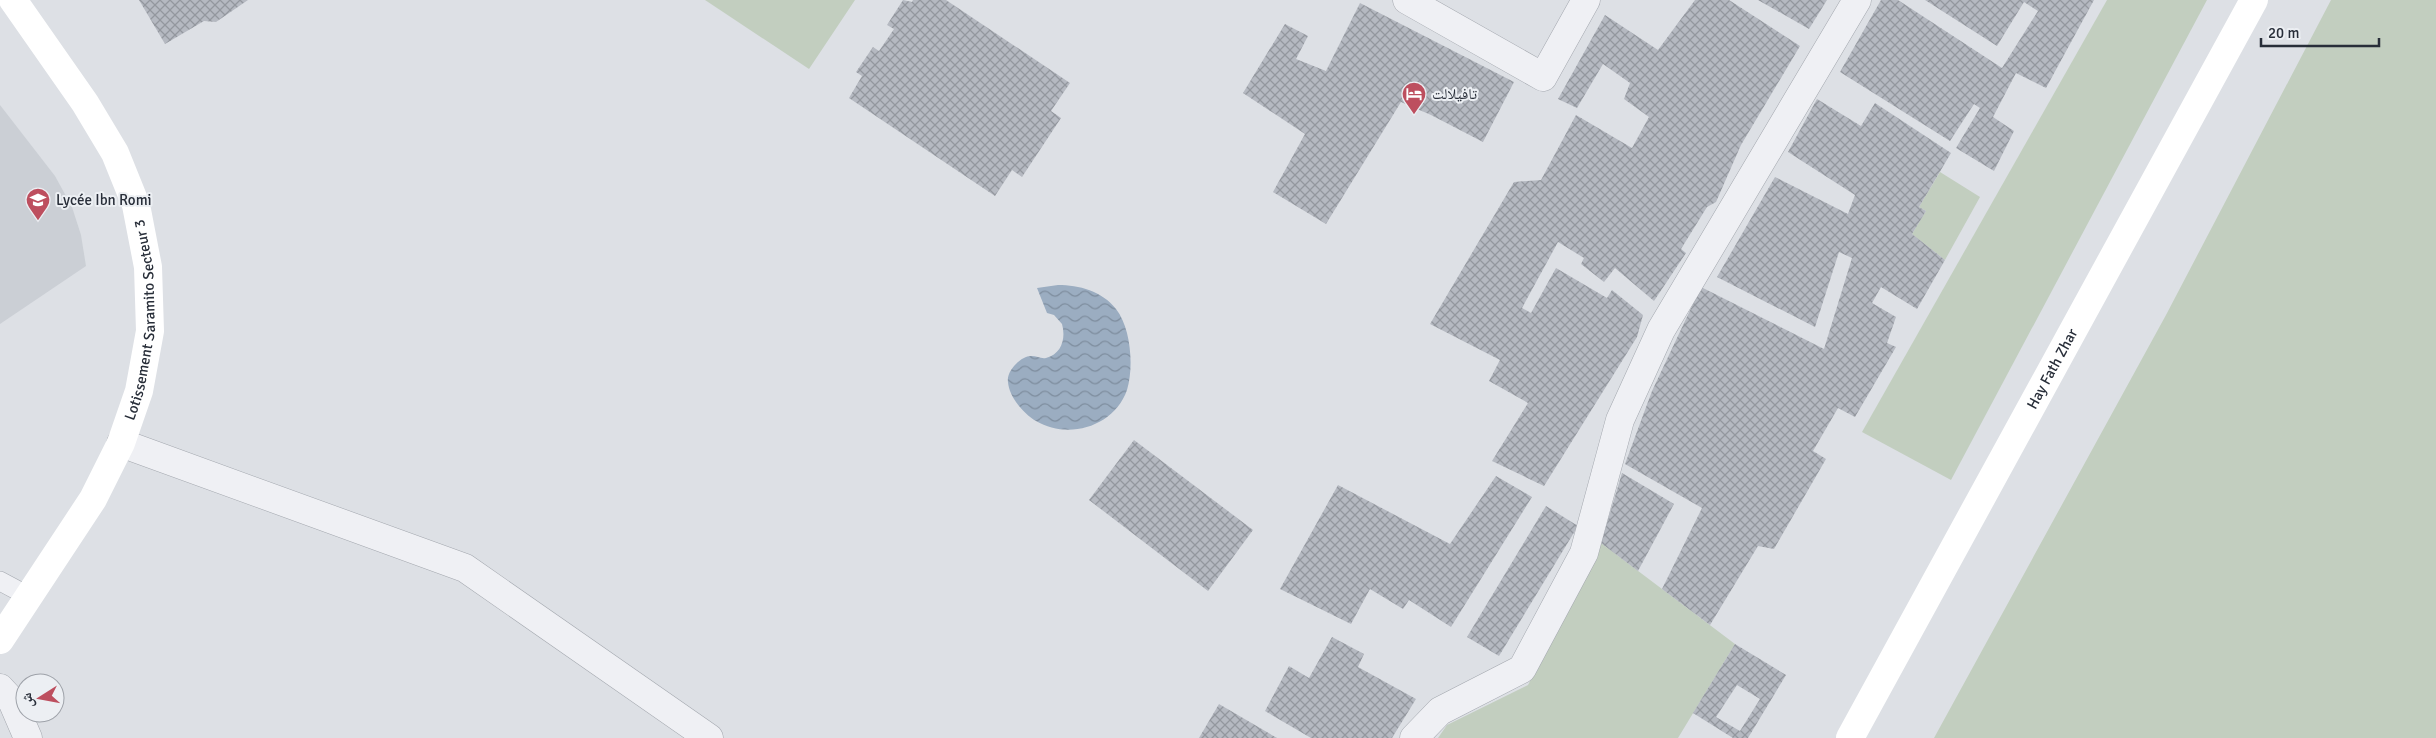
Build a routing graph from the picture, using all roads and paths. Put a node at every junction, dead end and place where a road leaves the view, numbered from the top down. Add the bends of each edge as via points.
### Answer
1 (13, 0) edge
2 (1408, 0) edge
3 (1586, 0) edge
4 (1857, 0) edge
5 (2254, 0) edge
6 (121, 444) junction
7 (0, 581) edge
8 (28, 596) junction
9 (0, 640) edge
10 (0, 688) edge
11 (28, 738) edge
12 (709, 738) edge
13 (1414, 738) edge
14 (1850, 738) edge

1 - 6 street, Lotissement Saramito Secteur 3 via 85,103 115,153 136,205 148,267 150,331 139,391
2 - 3 street via 1543,77
4 - 13 street via 1661,330 1620,420 1584,553 1522,669 1440,710
5 - 14 street, Hay Fath Zhar
6 - 8 street, Lotissement Saramito Secteur 3 via 93,499
6 - 12 street via 466,568
7 - 8 lane
8 - 9 street, Lotissement Saramito Secteur 3
10 - 11 street via 12,701

